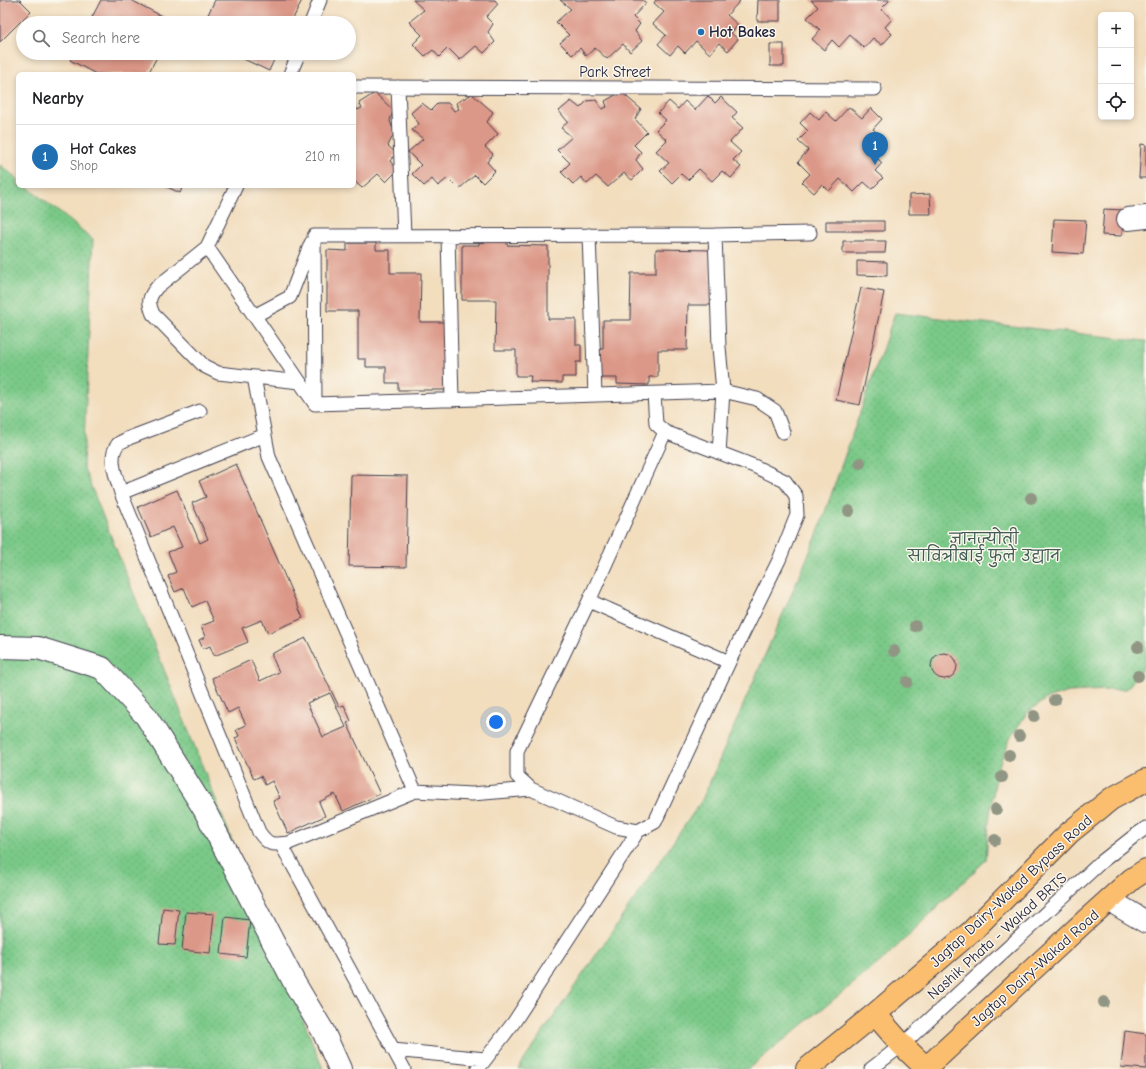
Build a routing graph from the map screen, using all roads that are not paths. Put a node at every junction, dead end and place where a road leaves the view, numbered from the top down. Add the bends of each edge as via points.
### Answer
1 (320, 0) edge
2 (314, 16) edge
3 (296, 60) edge
4 (291, 72) edge
5 (356, 86) edge
6 (398, 87) junction
7 (875, 89) dead end
8 (235, 188) edge
9 (810, 233) dead end
10 (588, 235) junction
11 (715, 235) junction
12 (314, 236) junction
13 (404, 236) junction
14 (448, 236) junction
15 (207, 247) junction
16 (254, 316) junction
17 (254, 377) junction
18 (300, 382) junction
19 (723, 391) junction
20 (654, 394) junction
21 (595, 395) junction
22 (452, 400) junction
23 (315, 404) junction
24 (200, 410) dead end
25 (664, 432) junction
26 (783, 432) dead end
27 (265, 435) junction
28 (719, 453) junction
29 (121, 493) junction
30 (589, 601) junction
31 (0, 647) edge
32 (729, 662) junction
33 (1146, 780) edge
34 (531, 788) junction
35 (415, 791) junction
36 (1146, 828) edge
37 (638, 831) junction
38 (281, 844) junction
39 (1146, 870) edge
40 (1109, 900) junction
41 (1146, 922) edge
42 (875, 1014) junction
43 (902, 1045) junction
44 (393, 1050) junction
45 (482, 1064) edge
46 (340, 1069) edge
47 (404, 1069) edge
48 (807, 1069) edge
49 (871, 1069) edge
50 (925, 1069) edge

1 - 2 lane
3 - 4 lane
5 - 6 lane, Park Street
6 - 7 lane, Park Street
6 - 13 lane
8 - 15 lane
9 - 11 lane
10 - 11 lane
10 - 14 lane
10 - 21 lane
11 - 19 lane via 718,347
12 - 13 lane
12 - 16 lane via 290,297
12 - 23 lane
13 - 14 lane
14 - 22 lane
15 - 16 lane
15 - 17 lane via 157,287 151,295 149,304 154,314 204,366 218,373
16 - 18 lane
17 - 18 lane
17 - 27 lane
18 - 23 lane
19 - 20 lane
19 - 26 lane via 757,399 775,411
19 - 28 lane
20 - 21 lane
20 - 25 lane via 656,424
21 - 22 lane
22 - 23 lane
24 - 29 lane via 118,444 113,454 113,464
25 - 28 lane
25 - 30 lane
27 - 29 lane
27 - 35 lane via 274,469
28 - 32 lane via 785,481 796,496 797,515 779,560
29 - 38 lane via 259,832 265,841
30 - 32 lane
30 - 34 lane via 517,751 517,776
31 - 46 street via 38,648 102,668 146,716 204,809 295,984 323,1031
32 - 37 lane via 655,822
33 - 42 main road, Jagtap Dairy-Wakad Bypass Road via 1111,799 1069,833 972,931
34 - 35 lane via 472,794
34 - 37 lane via 616,827
35 - 38 lane via 289,843
36 - 43 lane, Nashik Phata - Wakad BRTS via 1100,863
37 - 45 lane via 514,1022
38 - 44 lane
39 - 40 main road, Jagtap Dairy-Wakad Road
40 - 41 street
40 - 50 main road, Jagtap Dairy-Wakad Road
42 - 43 main road
42 - 48 main road, Jagtap Dairy-Wakad Bypass Road
43 - 49 lane, Nashik Phata - Wakad BRTS
43 - 50 main road
44 - 45 lane
44 - 47 lane

